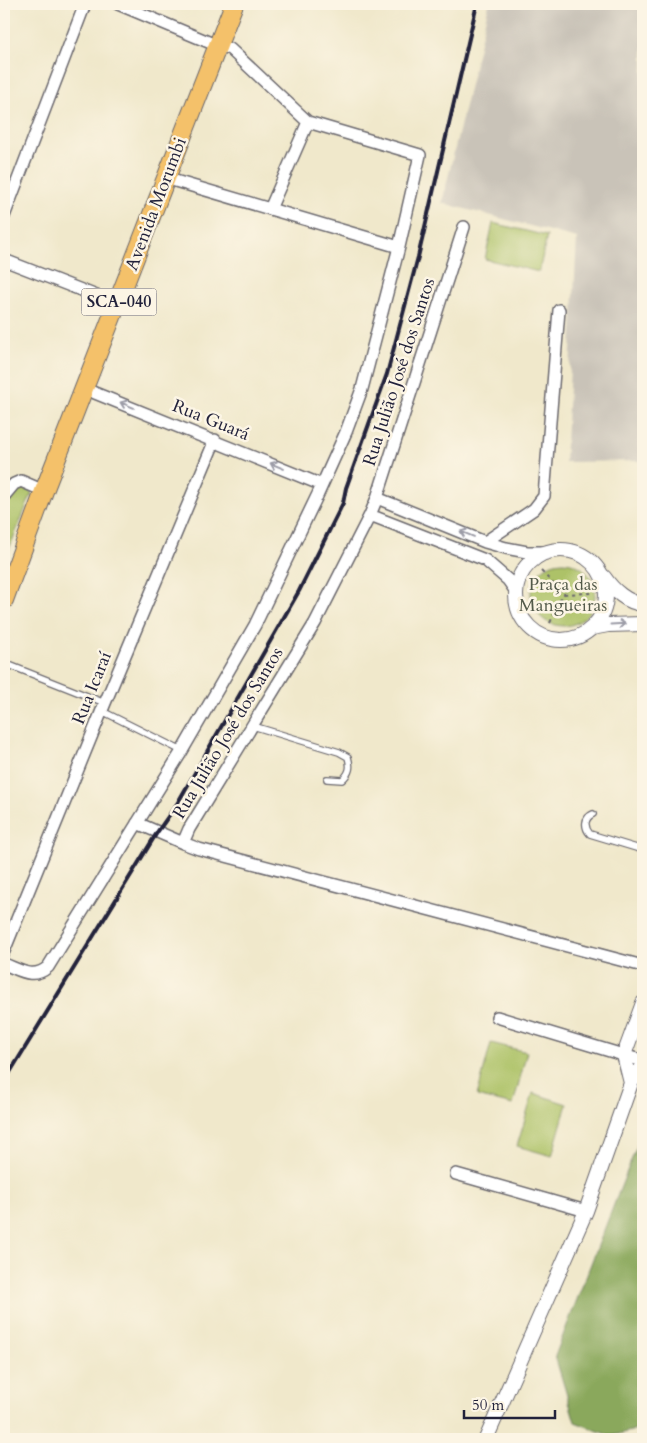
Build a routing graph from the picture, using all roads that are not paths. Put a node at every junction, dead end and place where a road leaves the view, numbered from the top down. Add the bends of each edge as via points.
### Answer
1 (85, 4) edge
2 (118, 4) edge
3 (234, 4) edge
4 (218, 46) junction
5 (308, 122) junction
6 (166, 178) junction
7 (270, 209) junction
8 (4, 216) edge
9 (464, 226) dead end
10 (399, 247) junction
11 (4, 260) edge
12 (118, 304) junction
13 (559, 310) dead end
14 (85, 389) junction
15 (215, 440) junction
16 (322, 485) junction
17 (44, 490) junction
18 (4, 496) edge
19 (377, 498) junction
20 (370, 516) junction
21 (485, 542) junction
22 (548, 552) junction
23 (601, 573) junction
24 (8, 575) edge
25 (517, 593) junction
26 (4, 600) edge
27 (643, 604) edge
28 (643, 624) edge
29 (592, 628) junction
30 (4, 663) edge
31 (103, 707) junction
32 (253, 726) junction
33 (182, 750) junction
34 (327, 779) dead end
35 (593, 814) dead end
36 (137, 823) junction
37 (184, 843) junction
38 (643, 850) edge
39 (4, 951) edge
40 (4, 964) edge
41 (643, 966) edge
42 (643, 1003) edge
43 (497, 1017) dead end
44 (624, 1055) junction
45 (643, 1061) edge
46 (643, 1066) edge
47 (630, 1083) junction
48 (456, 1174) dead end
49 (586, 1211) junction
50 (486, 1439) edge

1 - 8 street
2 - 4 street
3 - 4 main road, Avenida Morumbi / SCA-040
4 - 5 street via 230,49
4 - 6 main road, Avenida Morumbi / SCA-040
5 - 7 street
5 - 10 street via 420,155
6 - 7 street
6 - 12 main road, Avenida Morumbi / SCA-040
7 - 10 street
9 - 19 street, Rua Julião José dos Santos
10 - 16 street via 362,389
11 - 12 street
12 - 14 main road, Avenida Morumbi / SCA-040
13 - 21 street via 544,496 534,509
15 -> 14 street, Rua Guará
14 - 17 main road, Avenida Morumbi / SCA-040
16 -> 15 street, Rua Guará
15 - 31 street, Rua Icaraí
16 - 33 street via 255,625
17 - 18 street via 21,482 14,484
17 - 24 main road, Avenida Morumbi / SCA-040
19 - 20 street, Rua Julião José dos Santos
21 -> 19 street
20 - 25 street via 485,560 508,580
20 - 32 street, Rua Julião José dos Santos via 315,623
21 - 22 street via 527,552
22 - 23 street via 565,549 579,553 592,561
22 - 25 street via 536,556 525,567 518,580
23 - 27 street via 620,595
23 - 29 street via 606,587 606,602
24 - 26 main road, Avenida Morumbi / SCA-040
25 - 29 street via 518,609 536,633 550,639 565,640
29 -> 28 street
30 - 31 lane
31 - 33 lane
31 - 39 street, Rua Icaraí
32 - 34 lane via 348,757 351,766 347,775 342,780
32 - 37 street, Rua Julião José dos Santos via 188,829
33 - 36 street
35 - 38 lane via 586,820 590,834
36 - 37 street
36 - 40 street via 48,967 36,975
37 - 41 street, Rua Julião José dos Santos
42 - 44 street
43 - 44 street
44 - 45 street
44 - 47 street
46 - 47 street
47 - 49 street
48 - 49 street
49 - 50 street

